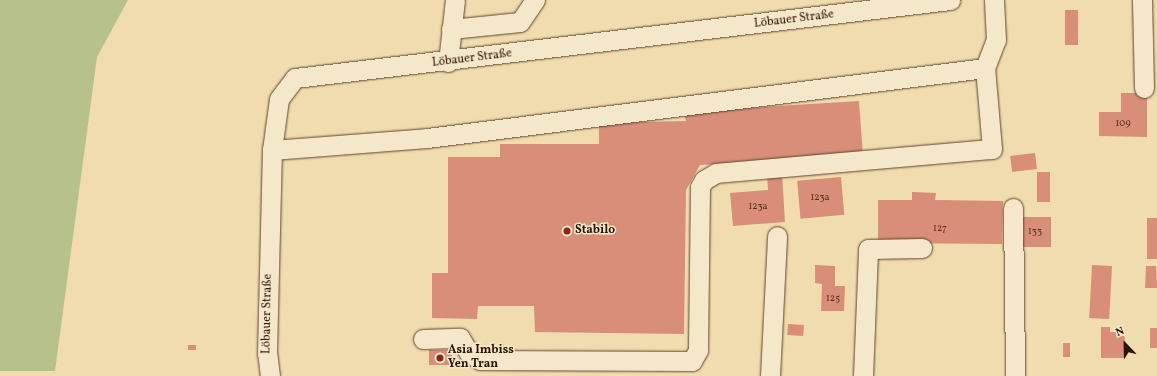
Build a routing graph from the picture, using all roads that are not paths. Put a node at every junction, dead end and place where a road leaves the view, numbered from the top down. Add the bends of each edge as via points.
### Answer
1 (455, 0) edge
2 (535, 0) edge
3 (950, 0) edge
4 (994, 0) edge
5 (1142, 0) edge
6 (842, 7) edge
7 (451, 29) junction
8 (448, 62) junction
9 (985, 68) junction
10 (1144, 88) dead end
11 (272, 150) junction
12 (1012, 208) dead end
13 (777, 236) dead end
14 (922, 248) dead end
15 (423, 339) dead end
16 (270, 376) edge
17 (770, 376) edge
18 (863, 376) edge
19 (1015, 376) edge

1 - 7 street
2 - 7 street via 520,22
3 - 6 street, Löbauer Straße
4 - 9 street via 996,40
5 - 10 street
6 - 8 street, Löbauer Straße
7 - 8 street
8 - 11 street, Löbauer Straße via 295,78 279,99
9 - 11 street via 428,138
9 - 15 street via 992,149 716,173 704,180 700,187 698,350 692,361 480,360 469,353 460,338
11 - 16 street, Löbauer Straße via 267,353
12 - 19 street
13 - 17 street
14 - 18 street via 868,249

